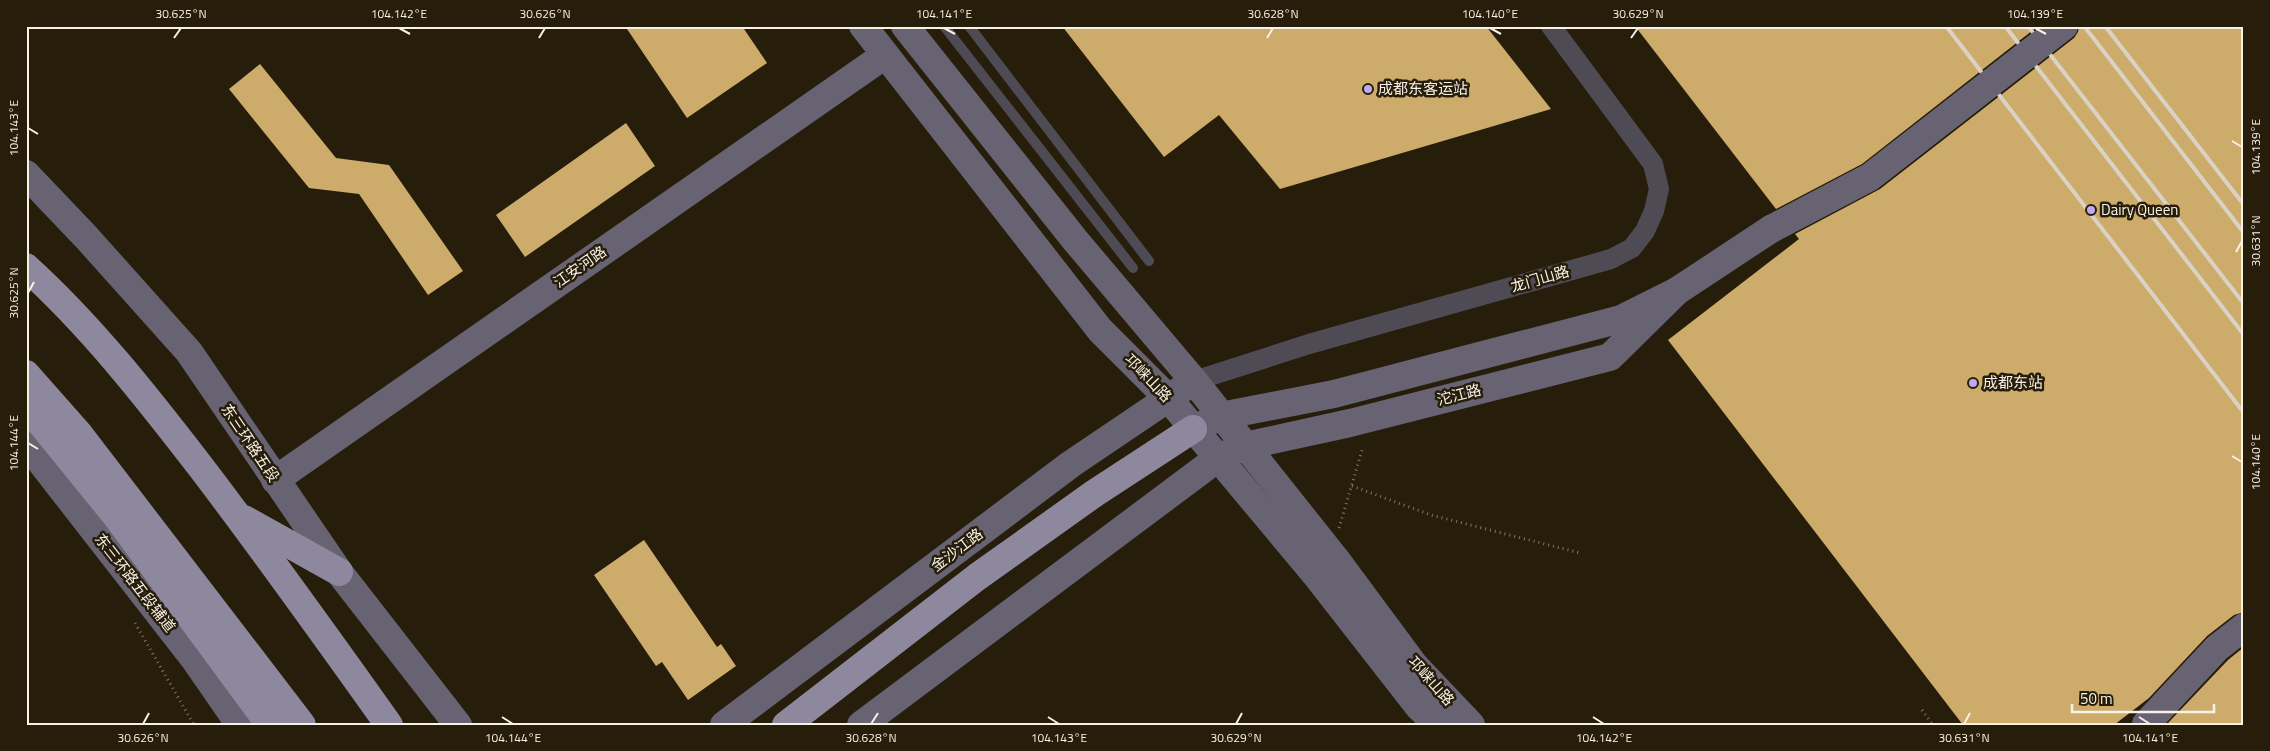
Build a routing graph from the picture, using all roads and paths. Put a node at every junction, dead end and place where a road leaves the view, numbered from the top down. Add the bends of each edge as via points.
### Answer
1 (863, 26) edge
2 (905, 26) edge
3 (944, 26) edge
4 (969, 26) edge
5 (1551, 26) edge
6 (2033, 26) edge
7 (2064, 26) edge
8 (885, 55) junction
9 (26, 174) edge
10 (1771, 229) junction
11 (1149, 261) dead end
12 (26, 267) edge
13 (1134, 268) dead end
14 (1677, 291) junction
15 (26, 374) edge
16 (1194, 381) junction
17 (1168, 398) junction
18 (26, 405) edge
19 (1221, 416) junction
20 (1193, 429) junction
21 (26, 443) edge
22 (1245, 446) junction
23 (1363, 447) dead end
24 (1218, 458) junction
25 (275, 480) junction
26 (1352, 486) junction
27 (238, 515) junction
28 (1338, 531) dead end
29 (1580, 553) dead end
30 (339, 572) junction
31 (2244, 627) edge
32 (2244, 649) edge
33 (1922, 710) dead end
34 (240, 725) edge
35 (270, 725) edge
36 (302, 725) edge
37 (389, 725) edge
38 (458, 725) edge
39 (724, 725) edge
40 (786, 725) edge
41 (861, 725) edge
42 (1438, 725) edge
43 (1471, 725) edge
44 (1933, 725) edge
45 (2146, 725) edge

1 - 8 street, 邛崃山路
2 - 16 street, 邛崃山路 via 1086,254
3 - 13 lane
4 - 11 lane
5 - 16 street, 龙门山路 via 1653,164 1659,190 1654,212 1632,248 1611,259 1309,344
6 - 10 street, bridge
7 - 10 street, bridge via 1870,177
8 - 17 street, 邛崃山路 via 1100,330
8 - 25 street, 江安河路
9 - 25 street, 东三环路五段 via 189,352
10 - 14 street
12 - 27 highway via 50,288 144,392
14 - 19 street via 1620,319 1334,394
14 - 22 street, 沱江路 via 1610,357 1350,423
15 - 36 highway via 79,434
16 - 17 street, 金沙江路
16 - 19 street, 邛崃山路
17 - 20 street, 邛崃山路
17 - 39 street, 金沙江路 via 1071,464
18 - 35 highway via 117,517
19 - 20 street
19 - 22 street, 邛崃山路
20 - 24 street, 邛崃山路
20 - 40 highway via 1095,493 977,577
21 - 34 street, 东三环路五段辅道 via 195,660
22 - 24 street, 沱江路
22 - 43 street, 邛崃山路 via 1338,562 1415,666
23 - 26 path
24 - 41 street
24 - 42 street, 邛崃山路 via 1315,574 1418,706
25 - 30 street, 东三环路五段
26 - 28 path
26 - 29 path via 1431,515
27 - 30 highway
27 - 37 highway
30 - 38 street, 东三环路五段
31 - 45 street via 2217,648
32 - 45 street
33 - 44 path

